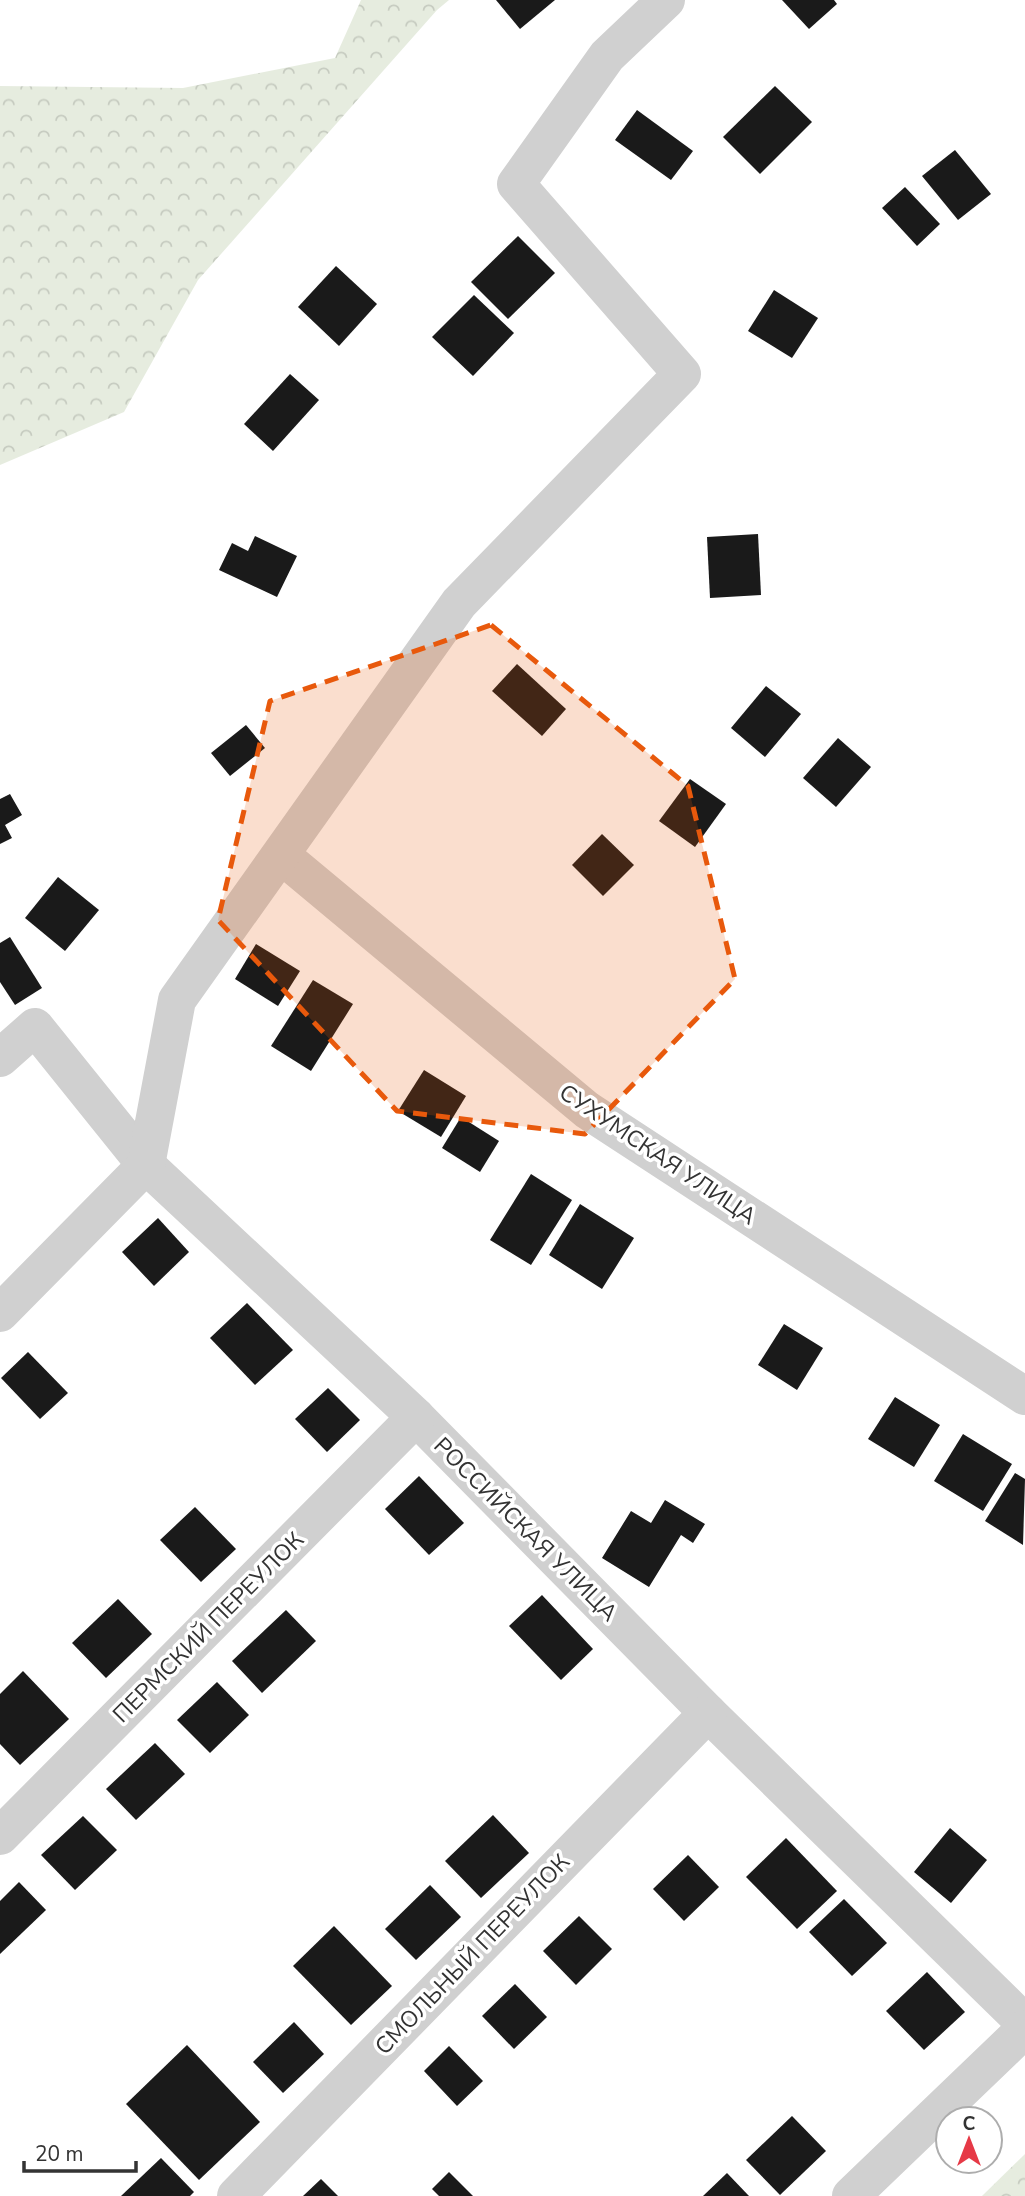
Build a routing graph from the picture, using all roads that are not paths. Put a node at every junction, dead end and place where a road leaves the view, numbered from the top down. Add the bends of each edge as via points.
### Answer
1 (666, 0) edge
2 (281, 855) junction
3 (0, 1058) edge
4 (146, 1165) junction
5 (0, 1312) edge
6 (1025, 1396) edge
7 (415, 1417) junction
8 (708, 1713) junction
9 (0, 1836) edge
10 (1025, 2023) edge
11 (1025, 2029) edge
12 (236, 2196) edge
13 (851, 2196) edge

1 - 2 street via 607,56 516,184 682,374 459,603
2 - 4 street via 177,1000
2 - 6 street, СУХУМСКАЯ УЛИЦА via 587,1110
3 - 4 street, РОССИЙСКАЯ УЛИЦА via 35,1027
4 - 5 street
4 - 7 street, РОССИЙСКАЯ УЛИЦА
7 - 8 street, РОССИЙСКАЯ УЛИЦА
7 - 9 street, ПЕРМСКИЙ ПЕРЕУЛОК
8 - 10 street, РОССИЙСКАЯ УЛИЦА
8 - 12 street, СМОЛЬНЫЙ ПЕРЕУЛОК
11 - 13 street

